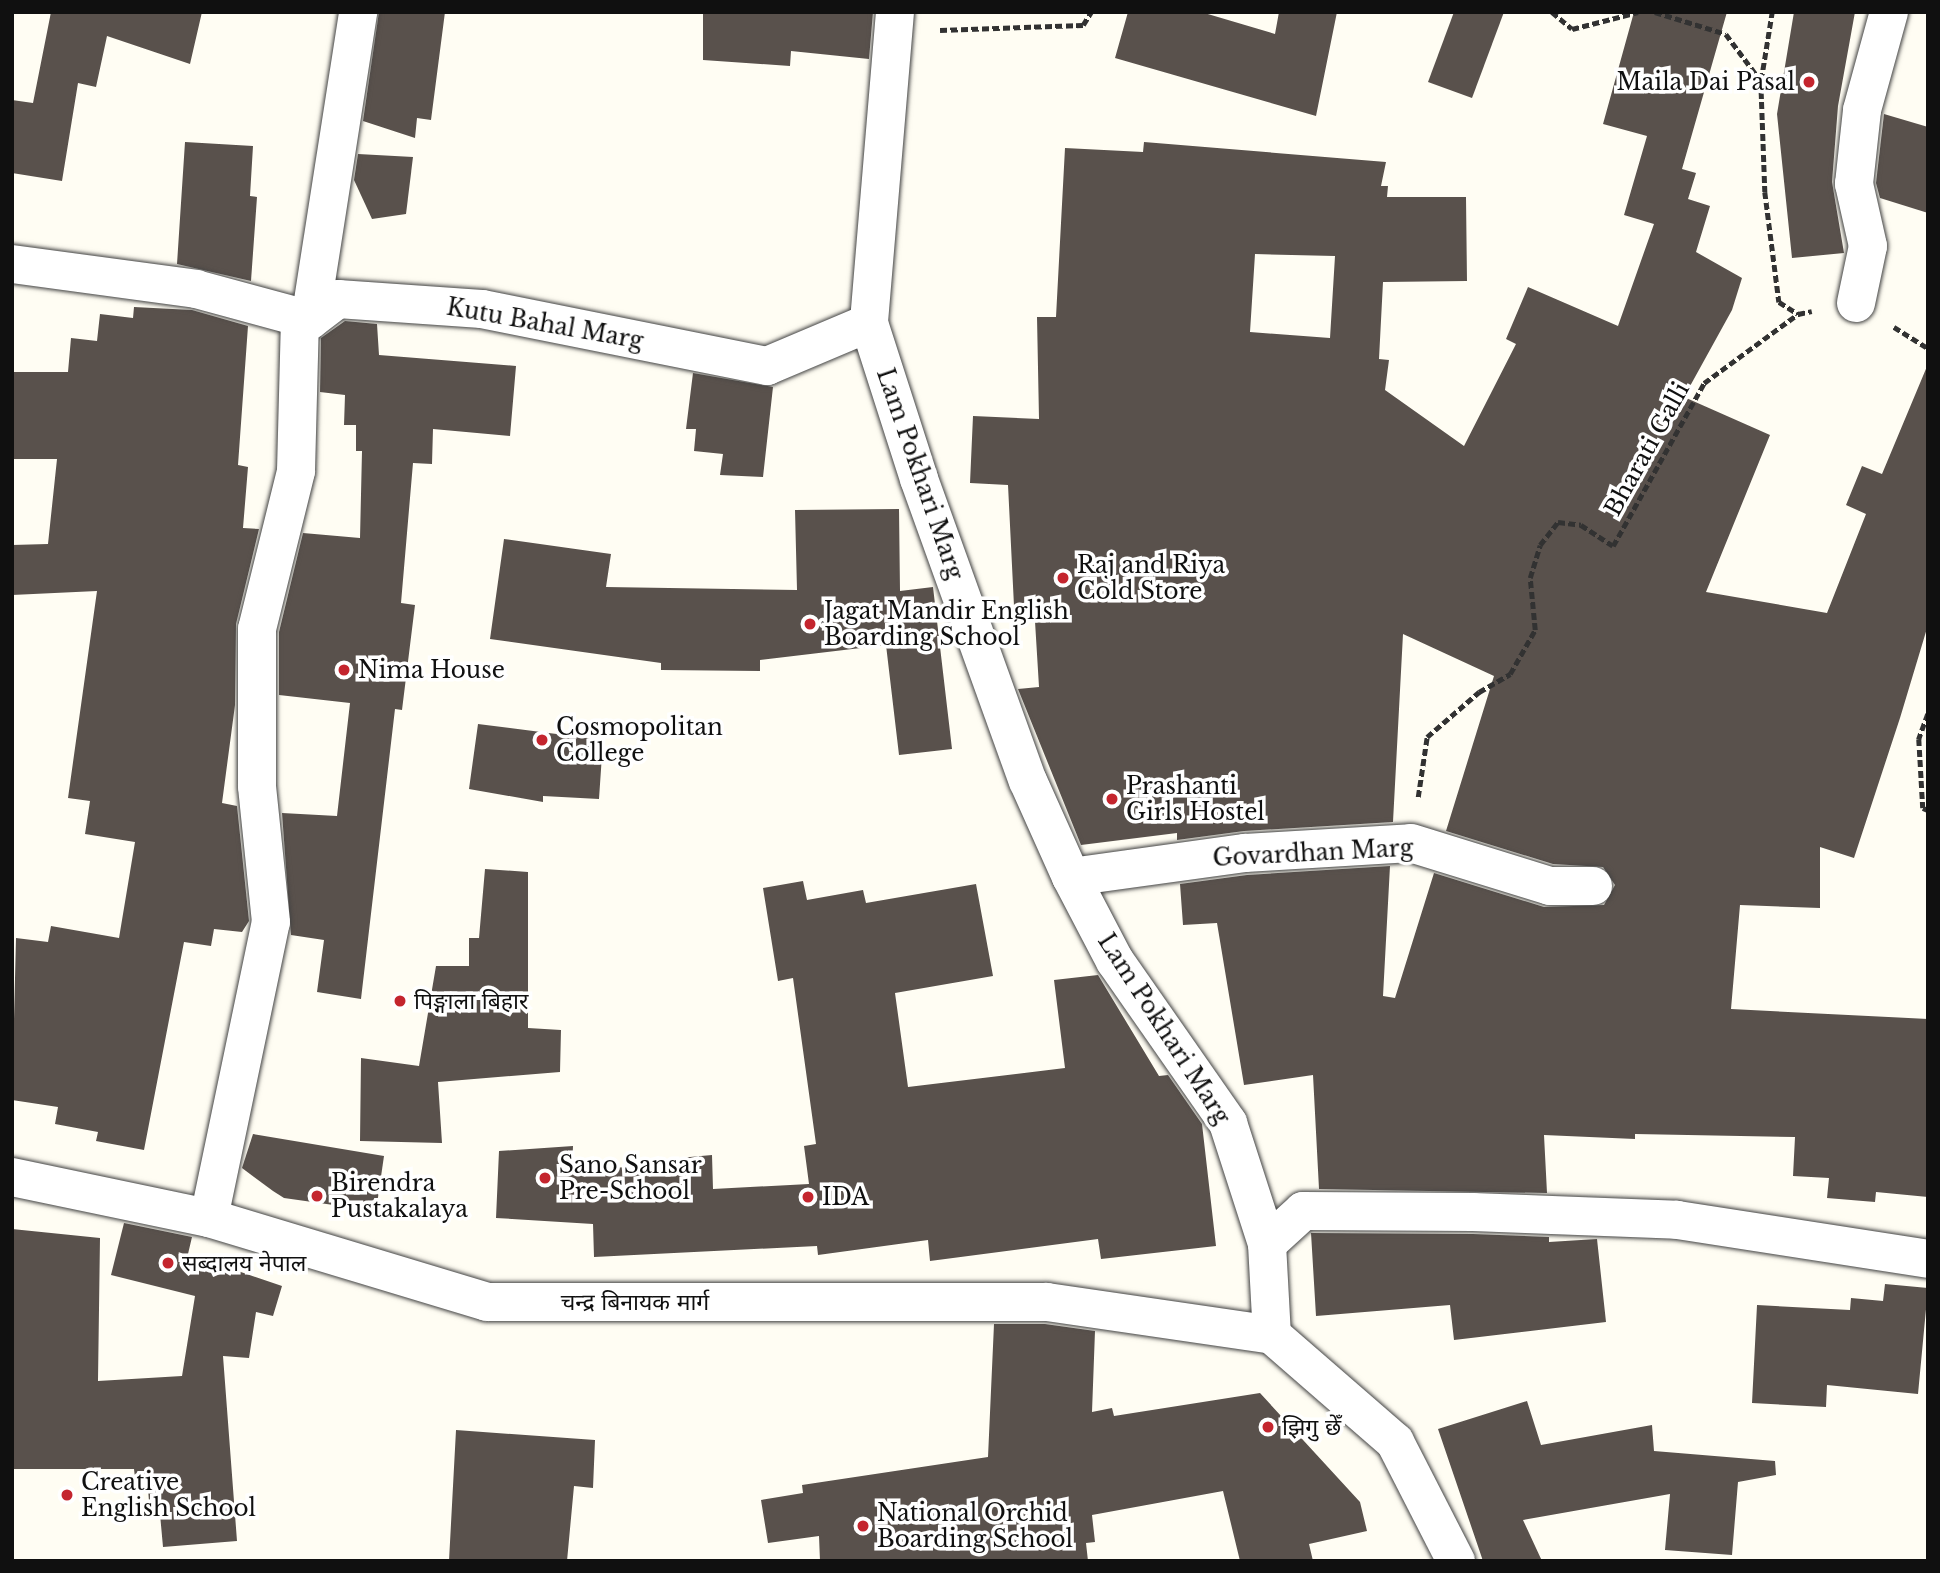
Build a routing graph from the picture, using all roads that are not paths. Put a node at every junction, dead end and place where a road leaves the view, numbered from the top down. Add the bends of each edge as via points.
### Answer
1 (358, 12) edge
2 (1889, 12) edge
3 (894, 24) edge
4 (12, 264) edge
5 (1856, 303) road end
6 (305, 320) junction
7 (869, 323) junction
8 (1070, 877) junction
9 (1593, 886) dead end
10 (12, 1177) edge
11 (209, 1218) junction
12 (1267, 1244) junction
13 (1928, 1259) edge
14 (1272, 1335) junction
15 (1456, 1561) edge

1 - 6 street
2 - 5 street via 1861,110 1854,184 1868,246
3 - 7 street, Lam Pokhari Marg
4 - 6 street via 196,289
6 - 7 street, Kutu Bahal Marg via 338,299 482,309 767,366
6 - 11 street via 296,471 257,629 257,786 271,922
7 - 8 street, Lam Pokhari Marg via 919,479 1028,781
8 - 9 street, Govardhan Marg via 1245,853 1411,843 1550,886
8 - 12 street, Lam Pokhari Marg via 1115,961 1228,1123
10 - 11 street, चन्द्र बिनायक मार्ग
11 - 14 street, चन्द्र बिनायक मार्ग via 487,1302 1047,1302
12 - 13 street via 1303,1211 1473,1212 1677,1220
12 - 14 street
14 - 15 street via 1395,1442

